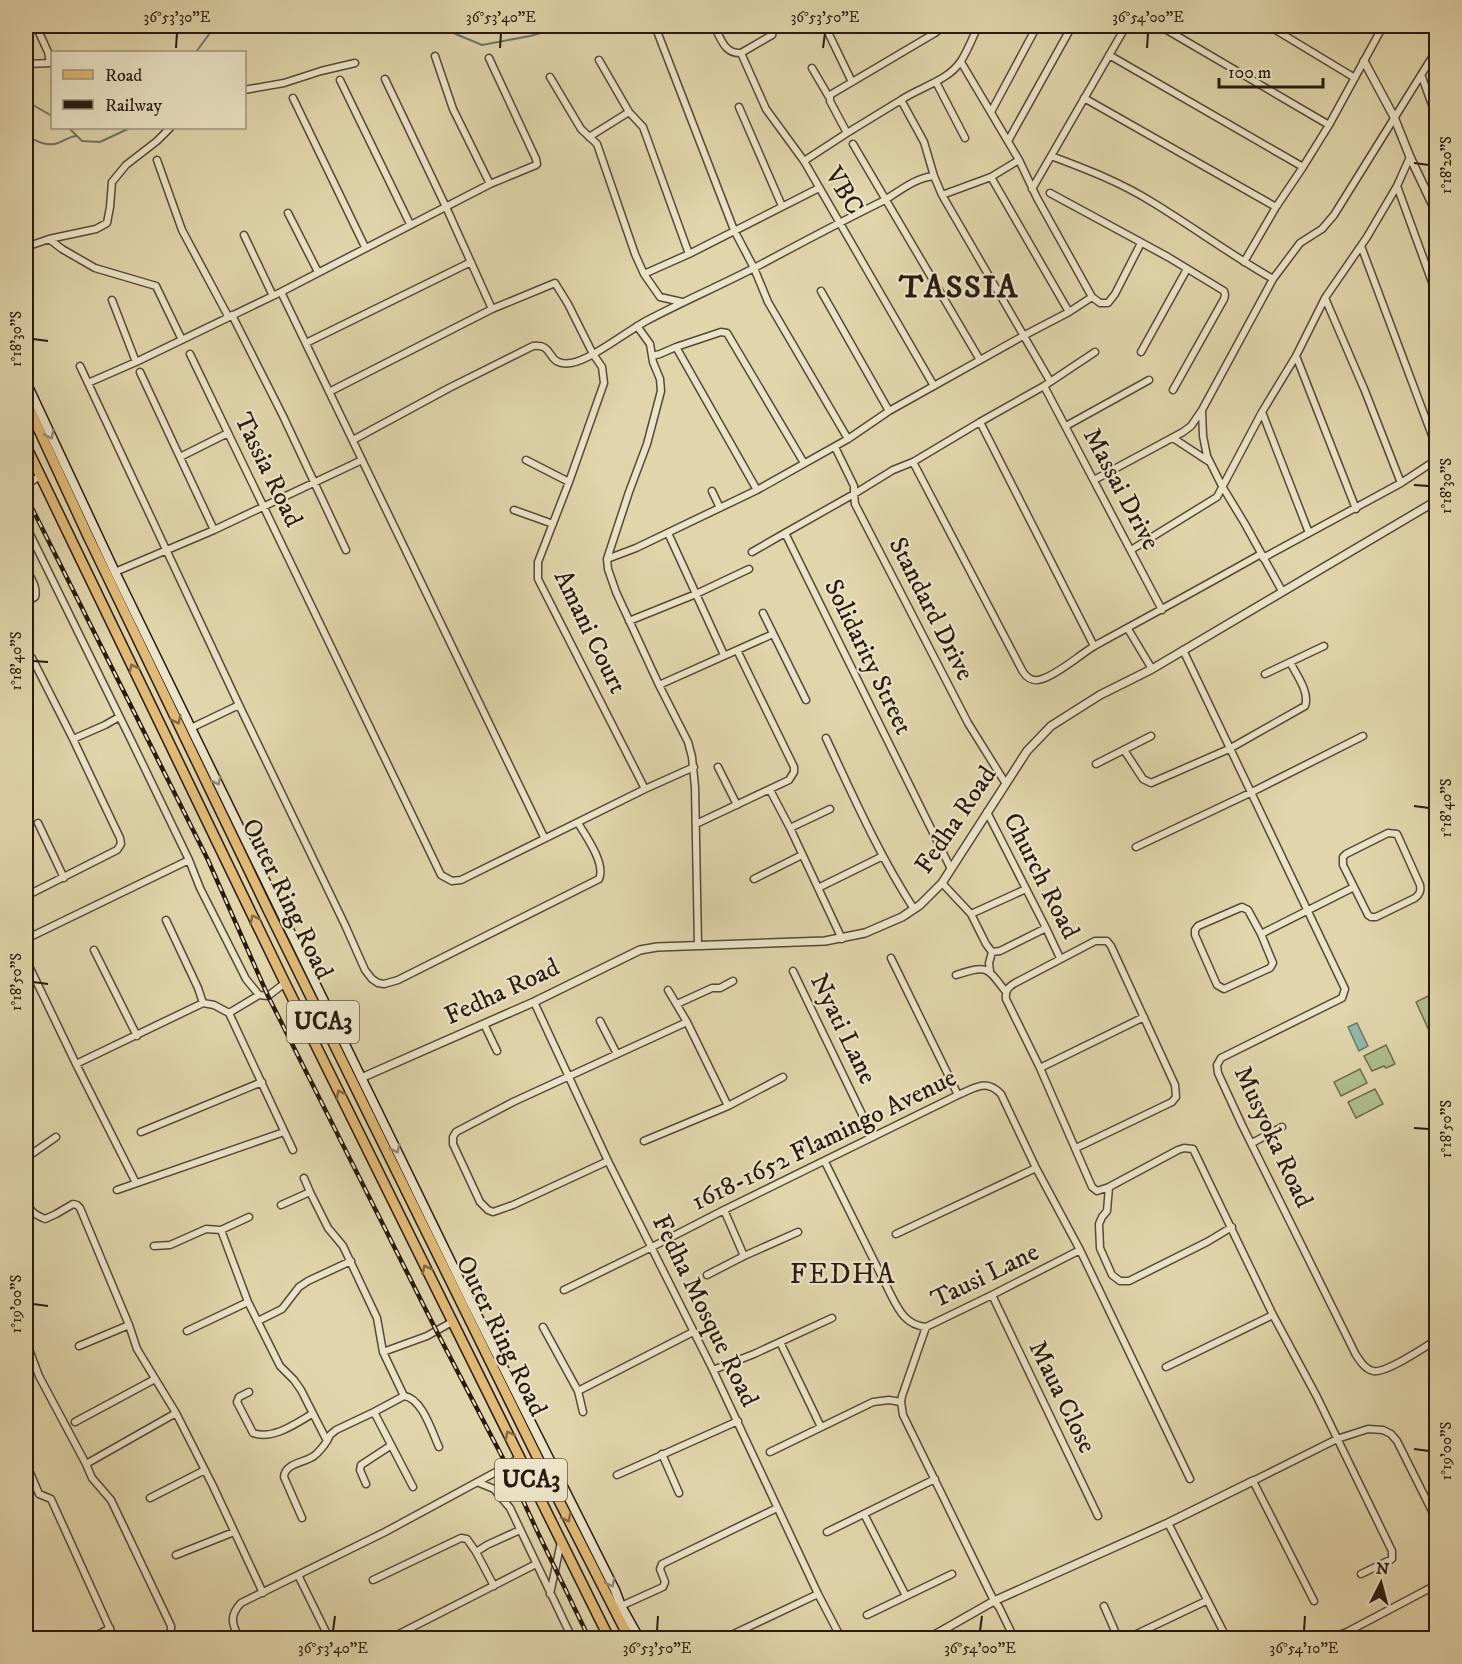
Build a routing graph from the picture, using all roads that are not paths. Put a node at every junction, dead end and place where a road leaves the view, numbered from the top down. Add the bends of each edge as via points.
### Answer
1 (36, 26) edge
2 (655, 26) edge
3 (714, 26) edge
4 (769, 26) edge
5 (825, 26) edge
6 (929, 26) edge
7 (944, 26) edge
8 (978, 26) edge
9 (1037, 26) edge
10 (1072, 26) edge
11 (1126, 26) edge
12 (1160, 26) edge
13 (1269, 26) edge
14 (1383, 26) edge
15 (935, 33) junction
16 (1437, 51) edge
17 (741, 53) junction
18 (1109, 55) junction
19 (435, 56) dead end
20 (489, 58) dead end
21 (599, 60) dead end
22 (1364, 61) junction
23 (961, 62) junction
24 (356, 63) dead end
25 (26, 64) edge
26 (812, 68) dead end
27 (550, 77) dead end
28 (1422, 77) junction
29 (1355, 78) junction
30 (340, 80) dead end
31 (385, 80) dead end
32 (852, 82) junction
33 (936, 82) junction
34 (246, 90) edge
35 (829, 97) junction
36 (293, 98) dead end
37 (1084, 98) junction
38 (901, 100) junction
39 (1434, 103) edge
40 (740, 107) dead end
41 (628, 112) junction
42 (990, 112) junction
43 (1437, 116) edge
44 (1394, 117) junction
45 (1329, 125) junction
46 (169, 129) edge
47 (847, 133) junction
48 (589, 137) junction
49 (965, 138) dead end
50 (1008, 141) junction
51 (853, 144) dead end
52 (1051, 156) junction
53 (1410, 157) junction
54 (157, 160) dead end
55 (1019, 160) junction
56 (804, 161) junction
57 (1304, 167) junction
58 (934, 176) junction
59 (991, 177) junction
60 (490, 184) junction
61 (1397, 186) junction
62 (819, 188) junction
63 (1032, 189) junction
64 (1050, 193) dead end
65 (942, 195) junction
66 (885, 200) junction
67 (782, 206) junction
68 (446, 207) junction
69 (1276, 207) junction
70 (1437, 212) edge
71 (288, 213) dead end
72 (840, 222) junction
73 (410, 225) junction
74 (734, 230) junction
75 (244, 235) dead end
76 (49, 239) junction
77 (1141, 243) junction
78 (1361, 246) junction
79 (26, 247) edge
80 (365, 247) junction
81 (689, 254) junction
82 (471, 262) junction
83 (1244, 262) junction
84 (754, 268) junction
85 (1187, 269) junction
86 (318, 272) junction
87 (644, 274) junction
88 (1273, 279) junction
89 (821, 291) dead end
90 (281, 292) junction
91 (1436, 292) edge
92 (273, 296) junction
93 (1092, 297) junction
94 (1325, 298) junction
95 (112, 300) dead end
96 (682, 302) junction
97 (492, 309) junction
98 (1069, 312) junction
99 (230, 315) junction
100 (637, 326) junction
101 (1023, 336) junction
102 (182, 340) junction
103 (306, 343) junction
104 (676, 347) junction
105 (1095, 352) dead end
106 (1141, 352) dead end
107 (190, 354) dead end
108 (593, 354) junction
109 (652, 356) junction
110 (1296, 356) junction
111 (980, 360) junction
112 (136, 362) junction
113 (80, 366) dead end
114 (140, 372) dead end
115 (1149, 380) dead end
116 (26, 382) edge
117 (88, 383) junction
118 (1047, 383) junction
119 (934, 386) junction
120 (1173, 390) dead end
121 (329, 392) junction
122 (26, 402) edge
123 (1202, 410) junction
124 (889, 411) junction
125 (1262, 412) junction
126 (980, 422) junction
127 (1066, 426) junction
128 (228, 433) junction
129 (1173, 438) junction
130 (848, 439) junction
131 (353, 440) junction
132 (26, 446) edge
133 (1437, 446) edge
134 (835, 447) junction
135 (180, 458) junction
136 (362, 460) junction
137 (526, 460) dead end
138 (1437, 460) edge
139 (913, 462) junction
140 (1210, 462) junction
141 (804, 463) junction
142 (40, 476) junction
143 (1094, 480) junction
144 (569, 482) junction
145 (314, 483) junction
146 (1401, 483) junction
147 (26, 484) edge
148 (1222, 486) junction
149 (757, 490) junction
150 (712, 491) dead end
151 (854, 494) junction
152 (1437, 501) edge
153 (265, 507) junction
154 (720, 508) junction
155 (1356, 509) junction
156 (514, 510) dead end
157 (553, 524) junction
158 (26, 526) edge
159 (214, 530) junction
160 (668, 533) junction
161 (785, 533) junction
162 (1309, 533) junction
163 (1131, 549) junction
164 (166, 550) junction
165 (346, 550) dead end
166 (752, 552) dead end
167 (1262, 556) junction
168 (607, 559) junction
169 (26, 568) edge
170 (749, 569) dead end
171 (115, 572) junction
172 (1282, 591) junction
173 (696, 594) junction
174 (26, 602) edge
175 (1162, 610) junction
176 (763, 613) dead end
177 (629, 621) junction
178 (1128, 629) junction
179 (773, 634) junction
180 (1094, 646) junction
181 (1323, 646) dead end
182 (737, 650) junction
183 (1184, 650) junction
184 (26, 655) edge
185 (724, 655) junction
186 (1290, 662) junction
187 (1152, 669) junction
188 (1265, 674) dead end
189 (659, 685) junction
190 (806, 700) dead end
191 (239, 705) junction
192 (119, 717) junction
193 (192, 728) junction
194 (1151, 736) dead end
195 (1363, 736) dead end
196 (826, 738) dead end
197 (73, 739) junction
198 (1230, 749) junction
199 (1124, 750) junction
200 (1096, 764) dead end
201 (694, 767) junction
202 (718, 767) dead end
203 (1006, 784) junction
204 (645, 789) junction
205 (770, 790) junction
206 (1250, 793) junction
207 (737, 805) junction
208 (830, 809) dead end
209 (987, 812) junction
210 (38, 823) dead end
211 (578, 823) junction
212 (696, 824) junction
213 (790, 828) junction
214 (544, 837) junction
215 (1136, 847) dead end
216 (802, 855) junction
217 (883, 856) junction
218 (189, 860) junction
219 (951, 869) junction
220 (64, 878) junction
221 (754, 879) dead end
222 (942, 883) junction
223 (1354, 887) junction
224 (818, 888) junction
225 (1026, 889) junction
226 (26, 896) edge
227 (914, 909) junction
228 (1308, 910) junction
229 (971, 914) junction
230 (166, 920) dead end
231 (1046, 928) junction
232 (1261, 934) junction
233 (26, 939) edge
234 (842, 939) junction
235 (698, 945) junction
236 (94, 950) dead end
237 (992, 952) junction
238 (891, 958) dead end
239 (1060, 958) junction
240 (28, 964) dead end
241 (793, 971) dead end
242 (990, 971) junction
243 (956, 975) dead end
244 (733, 981) dead end
245 (285, 983) junction
246 (668, 990) dead end
247 (1006, 992) junction
248 (259, 994) junction
249 (534, 1002) junction
250 (203, 1003) junction
251 (677, 1004) junction
252 (229, 1013) junction
253 (1144, 1017) junction
254 (600, 1021) dead end
255 (687, 1022) junction
256 (484, 1024) junction
257 (137, 1036) junction
258 (497, 1051) dead end
259 (616, 1054) junction
260 (76, 1064) junction
261 (1040, 1068) junction
262 (568, 1077) junction
263 (783, 1077) dead end
264 (361, 1078) junction
265 (262, 1082) junction
266 (958, 1095) junction
267 (728, 1106) junction
268 (1282, 1127) dead end
269 (141, 1132) dead end
270 (284, 1132) junction
271 (56, 1137) dead end
272 (873, 1137) junction
273 (644, 1141) dead end
274 (1252, 1143) junction
275 (1076, 1148) junction
276 (293, 1150) dead end
277 (26, 1156) edge
278 (608, 1161) junction
279 (825, 1162) junction
280 (1036, 1168) junction
281 (304, 1178) dead end
282 (136, 1183) junction
283 (1109, 1187) junction
284 (117, 1190) dead end
285 (310, 1192) junction
286 (26, 1202) edge
287 (281, 1205) dead end
288 (724, 1210) junction
289 (249, 1217) dead end
290 (1232, 1227) junction
291 (221, 1230) junction
292 (798, 1232) dead end
293 (896, 1234) dead end
294 (154, 1246) dead end
295 (652, 1247) junction
296 (441, 1250) junction
297 (1080, 1250) junction
298 (744, 1257) junction
299 (351, 1261) junction
300 (707, 1275) dead end
301 (564, 1290) dead end
302 (992, 1295) junction
303 (248, 1302) junction
304 (1273, 1316) junction
305 (832, 1318) dead end
306 (258, 1321) junction
307 (452, 1322) junction
308 (129, 1325) junction
309 (543, 1327) dead end
310 (926, 1327) junction
311 (187, 1331) dead end
312 (693, 1332) junction
313 (1437, 1340) edge
314 (26, 1341) edge
315 (780, 1342) junction
316 (79, 1346) dead end
317 (383, 1352) junction
318 (1166, 1367) dead end
319 (713, 1370) junction
320 (155, 1379) junction
321 (578, 1390) junction
322 (249, 1392) dead end
323 (404, 1396) junction
324 (901, 1402) junction
325 (374, 1412) junction
326 (583, 1412) dead end
327 (177, 1413) junction
328 (312, 1414) junction
329 (738, 1421) junction
330 (75, 1422) dead end
331 (821, 1427) junction
332 (1337, 1439) junction
333 (327, 1442) junction
334 (390, 1446) junction
335 (439, 1447) dead end
336 (770, 1452) dead end
337 (662, 1454) junction
338 (520, 1457) junction
339 (26, 1463) edge
340 (86, 1464) junction
341 (205, 1470) junction
342 (617, 1475) dead end
343 (935, 1479) junction
344 (1190, 1479) dead end
345 (1252, 1481) junction
346 (477, 1482) junction
347 (366, 1484) dead end
348 (413, 1487) dead end
349 (679, 1493) dead end
350 (150, 1498) dead end
351 (777, 1508) junction
352 (864, 1514) junction
353 (1098, 1516) dead end
354 (302, 1518) dead end
355 (1437, 1519) edge
356 (1168, 1523) junction
357 (520, 1530) junction
358 (234, 1532) junction
359 (827, 1532) dead end
360 (561, 1542) junction
361 (476, 1552) junction
362 (176, 1555) dead end
363 (536, 1564) junction
364 (952, 1574) dead end
365 (1361, 1574) dead end
366 (298, 1575) junction
367 (373, 1580) dead end
368 (1437, 1585) edge
369 (494, 1586) junction
370 (263, 1593) junction
371 (550, 1594) junction
372 (818, 1594) junction
373 (906, 1596) junction
374 (1206, 1600) junction
375 (994, 1601) junction
376 (1314, 1601) dead end
377 (621, 1606) junction
378 (1104, 1606) dead end
379 (867, 1615) dead end
380 (110, 1629) junction
381 (1223, 1631) dead end
382 (395, 1636) dead end
383 (60, 1638) edge
384 (66, 1638) edge
385 (92, 1638) edge
386 (114, 1638) edge
387 (160, 1638) edge
388 (239, 1638) edge
389 (329, 1638) edge
390 (572, 1638) edge
391 (609, 1638) edge
392 (628, 1638) edge
393 (639, 1638) edge
394 (725, 1638) edge
395 (841, 1638) edge
396 (929, 1638) edge
397 (1014, 1638) edge
398 (1118, 1638) edge
399 (1128, 1638) edge
400 (1330, 1638) edge

1 - 25 street via 50,63
2 - 74 street
3 - 17 street, VBC via 726,49
4 - 17 street via 772,35
5 - 32 street
6 - 15 street
7 - 15 street
8 - 23 street
9 - 42 street
10 - 50 street
11 - 18 street
12 - 45 street
13 - 29 street
14 - 22 street
15 - 32 street
16 - 28 street
17 - 56 street, VBC via 766,109
18 - 37 street
18 - 57 street
19 - 60 street via 453,109
20 - 60 street via 537,162
21 - 41 street
22 - 29 street
22 - 44 street
23 - 33 street
23 - 42 street
24 - 34 street
26 - 35 street
27 - 48 street
28 - 39 street
28 - 44 street
29 - 45 street
30 - 73 street
31 - 68 street
32 - 35 street
33 - 38 street
33 - 49 street
35 - 47 street
36 - 80 street
37 - 52 street
37 - 69 street
38 - 47 street
38 - 58 street, Massai Drive via 924,142
39 - 43 street
40 - 67 street
41 - 48 street
41 - 81 street via 643,127
42 - 50 street
44 - 53 street
44 - 88 street via 1334,215 1322,229 1300,243
45 - 57 street
46 - 76 street via 112,182 107,223
47 - 56 street
48 - 87 street via 597,144
50 - 55 street
51 - 66 street
52 - 63 street
52 - 83 street via 1112,180 1151,201
53 - 61 street
53 - 70 street
54 - 99 street via 182,230
55 - 59 street
55 - 63 street
56 - 62 street, VBC
57 - 69 street
58 - 65 street, Massai Drive
58 - 66 street via 914,181
59 - 65 street
59 - 98 street
60 - 68 street
61 - 78 street
61 - 91 street
62 - 67 street
62 - 72 street, VBC
63 - 93 street
64 - 77 street
65 - 101 street, Massai Drive
66 - 72 street
66 - 111 street
67 - 74 street
68 - 73 street
68 - 82 street
69 - 83 street
71 - 86 street
72 - 84 street
72 - 119 street, VBC
73 - 80 street
74 - 81 street
74 - 84 street
75 - 92 street
76 - 79 street
76 - 102 street via 95,268 156,286
77 - 85 street
77 - 93 street via 1108,303
78 - 94 street
78 - 133 street
80 - 86 street
81 - 87 street
82 - 97 street
82 - 103 street
83 - 88 street
84 - 96 street
84 - 130 street via 768,302
85 - 106 street
85 - 120 street via 1222,290 1225,297
86 - 90 street
87 - 96 street via 660,297
88 - 123 street
89 - 124 street
90 - 92 street
90 - 103 street
92 - 99 street
93 - 98 street
94 - 110 street
94 - 146 street
95 - 112 street
96 - 100 street
97 - 108 street, Amani Court via 555,283
97 - 121 street
98 - 101 street
99 - 102 street
99 - 145 street
100 - 108 street
100 - 109 street via 650,344
101 - 111 street
101 - 118 street, Massai Drive
102 - 112 street
103 - 121 street
104 - 109 street
104 - 141 street via 727,333
104 - 149 street
105 - 118 street
107 - 128 street, Tassia Road
108 - 131 street via 562,364 553,360 546,348 533,346
108 - 144 street, Amani Court via 602,367 604,383
109 - 168 street via 661,391
110 - 125 street
110 - 155 street
111 - 119 street
112 - 117 street
113 - 117 street
114 - 135 street
115 - 127 street
116 -> 171 main road, UCA3
117 - 164 street
118 - 126 street
118 - 127 street, Massai Drive
119 - 124 street
121 - 131 street
122 -> 296 main road, Outer Ring Road / UCA3 via 269,912
123 - 129 street via 1188,430
123 - 140 street via 1204,448
124 - 130 street
125 - 148 street
125 - 162 street
126 - 139 street
126 - 180 street
127 - 143 street, Massai Drive
128 - 135 street
128 - 153 street, Tassia Road
129 - 140 street
129 - 143 street
130 - 134 street
131 - 136 street
132 - 142 main road, Outer Ring Road / UCA3
134 - 141 street
134 - 151 street, Standard Drive
135 - 159 street
136 - 145 street
136 - 214 street
137 - 144 street
138 - 146 street
139 - 151 street
139 - 180 street via 1028,678 1042,679
140 - 148 street
141 - 149 street
142 - 147 street
245 -> 142 main road, Outer Ring Road / UCA3
143 - 163 street, Massai Drive
144 - 157 street, Amani Court
145 - 153 street
145 - 165 street
146 - 155 street
148 - 163 street via 1217,497
148 - 167 street
149 - 154 street
150 - 154 street
151 - 161 street
151 - 203 street, Standard Drive via 855,504 962,713
152 - 172 street, Fedha Road
153 - 159 street
153 - 214 street, Tassia Road via 441,875 461,880
154 - 160 street
155 - 162 street
156 - 157 street
157 - 204 street, Amani Court via 538,562 538,579
158 - 192 street
159 - 164 street
160 - 168 street
160 - 173 street
161 - 166 street
161 - 219 street, Solidarity Street
162 - 167 street
163 - 175 street, Massai Drive
164 - 171 street
164 - 191 street
167 - 172 street
167 - 175 street
168 - 177 street
169 - 174 street via 36,594
170 - 173 street
171 - 193 main road, UCA3
172 - 183 street, Fedha Road
173 - 177 street
173 - 185 street
175 - 178 street
176 - 179 street
177 - 189 street
178 - 180 street
178 - 187 street
179 - 182 street
179 - 190 street
181 - 186 street
182 - 185 street
182 - 205 street via 794,767 789,780
183 - 187 street, Fedha Road
183 - 198 street, Musyoka Road
184 - 197 street via 32,658
185 - 189 street
186 - 188 street
186 - 198 street via 1304,690 1305,706
187 - 203 street, Fedha Road via 1051,726 1027,751
189 - 201 street via 688,742
191 - 193 street
191 - 211 street via 365,970 378,982 398,980 599,879 601,867
192 - 197 street
192 - 218 street
193 -> 264 main road, UCA3
194 - 199 street
195 - 206 street
196 - 217 street
197 - 220 street via 121,844 117,850
198 - 199 street via 1151,783 1143,779
198 - 206 street, Musyoka Road
199 - 200 street
201 - 204 street
201 - 212 street
202 - 207 street
203 - 209 street, Fedha Road
204 - 211 street
205 - 207 street
205 - 213 street
206 - 215 street
206 - 228 street, Musyoka Road
207 - 212 street
208 - 213 street
209 - 219 street, Fedha Road
209 - 225 street, Church Road
210 - 220 street
211 - 214 street
212 - 235 street
213 - 216 street
216 - 221 street
216 - 224 street
217 - 224 street
217 - 227 street
218 - 233 street
218 - 248 street via 246,980
219 - 222 street, Fedha Road
220 - 226 street
222 - 227 street, Fedha Road
222 - 229 street
223 - 223 street via 1368,915 1376,918 1419,895 1420,885 1397,834 1388,833 1343,857
223 - 228 street
224 - 234 street
225 - 229 street
225 - 231 street, Church Road
227 - 234 street, Fedha Road via 882,927
228 - 232 street
228 - 274 street, Musyoka Road via 1344,994 1221,1058 1218,1072
229 - 237 street
230 - 250 street
231 - 237 street
231 - 239 street, Church Road
232 - 232 street via 1248,910 1242,907 1197,926 1195,935 1219,987 1228,988 1272,967
234 - 235 street, Fedha Road
235 - 249 street, Fedha Road via 640,950
236 - 257 street
237 - 242 street
238 - 266 street
239 - 247 street
239 - 253 street via 1095,941 1107,941
240 - 260 street
241 - 272 street, Nyati Lane
242 - 243 street via 977,968
242 - 247 street
244 - 251 street
245 - 248 street via 268,996
307 -> 245 main road, Outer Ring Road / UCA3
246 - 251 street
247 - 261 street
248 - 252 street
249 - 256 street, Fedha Road
249 - 262 street, Fedha Mosque Road
250 - 252 street
250 - 257 street
251 - 255 street
252 - 265 street
253 - 261 street
253 - 275 street via 1175,1085 1176,1097
254 - 259 street
255 - 259 street
255 - 267 street
256 - 258 street
256 - 264 street, Fedha Road
257 - 260 street
259 - 262 street
260 - 282 street
261 - 275 street
262 - 278 street, Fedha Mosque Road
262 - 278 street via 456,1132 453,1144 480,1202 488,1210 496,1211
263 - 267 street
264 -> 296 main road, UCA3
265 - 269 street
265 - 270 street
266 - 272 street, 1618-1652 Flamingo Avenue
266 - 280 street, 1618-1652 Flamingo Avenue via 981,1085 995,1088
267 - 273 street
268 - 274 street
270 - 276 street
270 - 282 street
271 - 277 street
272 - 279 street, 1618-1652 Flamingo Avenue
274 - 313 street, Musyoka Road via 1365,1368 1380,1371
275 - 283 street via 1092,1187 1097,1191
278 - 295 street, Fedha Mosque Road
279 - 288 street, 1618-1652 Flamingo Avenue
279 - 310 street, Tausi Lane via 900,1312 917,1326
280 - 293 street
280 - 297 street
281 - 285 street
282 - 284 street
283 - 290 street via 1178,1150 1193,1149
283 - 290 street via 1107,1211 1099,1224 1101,1248 1112,1275 1120,1281 1129,1281
285 - 287 street
285 - 299 street
286 - 308 street via 30,1210 45,1219 77,1205
288 - 295 street, 1618-1652 Flamingo Avenue
288 - 298 street
289 - 291 street
290 - 304 street
291 - 294 street via 206,1229 170,1245
291 - 303 street
292 - 298 street
295 - 301 street, 1618-1652 Flamingo Avenue
295 - 312 street, Fedha Mosque Road
296 -> 377 main road, UCA3
296 -> 392 main road, Outer Ring Road / UCA3
297 - 302 street, Tausi Lane
297 - 344 street
298 - 300 street
299 - 306 street via 308,1281 282,1309
299 - 317 street via 377,1318
302 - 310 street, Tausi Lane
302 - 353 street, Maua Close
303 - 306 street
303 - 311 street
304 - 318 street
304 - 332 street
305 - 315 street
306 - 328 street via 280,1366 301,1390
307 - 317 street
338 -> 307 main road, Outer Ring Road / UCA3
308 - 316 street
308 - 320 street via 137,1349
309 - 321 street
310 - 324 street
312 - 319 street, Fedha Mosque Road
312 - 321 street
314 - 340 street via 39,1376
315 - 319 street
315 - 331 street
317 - 323 street
319 - 329 street, Fedha Mosque Road
320 - 327 street
320 - 330 street
321 - 326 street
322 - 328 street via 237,1402 253,1433 275,1433
323 - 325 street
323 - 335 street via 417,1402
324 - 331 street via 873,1402
324 - 343 street via 903,1415
325 - 333 street via 336,1430
325 - 334 street
327 - 340 street
327 - 341 street
328 - 333 street
329 - 337 street
329 - 351 street, Fedha Mosque Road
331 - 336 street
332 - 345 street
332 - 355 street via 1368,1429 1391,1434
332 - 365 street via 1393,1556
333 - 354 street via 313,1457 283,1473
334 - 347 street via 361,1465
334 - 348 street
337 - 342 street
337 - 349 street
338 - 346 street
338 - 360 main road, Outer Ring Road / UCA3
339 - 380 street via 39,1494 51,1499
340 - 387 street via 111,1500 171,1626 171,1633
341 - 350 street
341 - 358 street
343 - 352 street
343 - 375 street
345 - 356 street
345 - 376 street
346 - 357 street via 494,1489 510,1508
346 - 366 street
351 - 372 street, Fedha Mosque Road
351 - 377 street via 662,1564 663,1587
352 - 359 street
352 - 373 street
356 - 374 street
356 - 375 street
357 - 361 street
357 - 363 street
358 - 362 street
358 - 370 street
360 - 371 street
360 - 391 main road, Outer Ring Road / UCA3
361 - 367 street via 467,1539 461,1538
361 - 369 street
363 - 369 street
363 - 371 street
364 - 373 street
366 - 370 street
366 - 389 street
368 - 400 street
369 - 382 street
370 - 388 street via 241,1603 233,1614
371 - 390 street
372 - 394 street
372 - 395 street, Fedha Mosque Road
373 - 379 street
374 - 381 street
374 - 399 street
375 - 396 street
375 - 397 street
377 - 393 main road, UCA3
378 - 398 street
380 - 385 street
380 - 386 street
383 - 384 street

